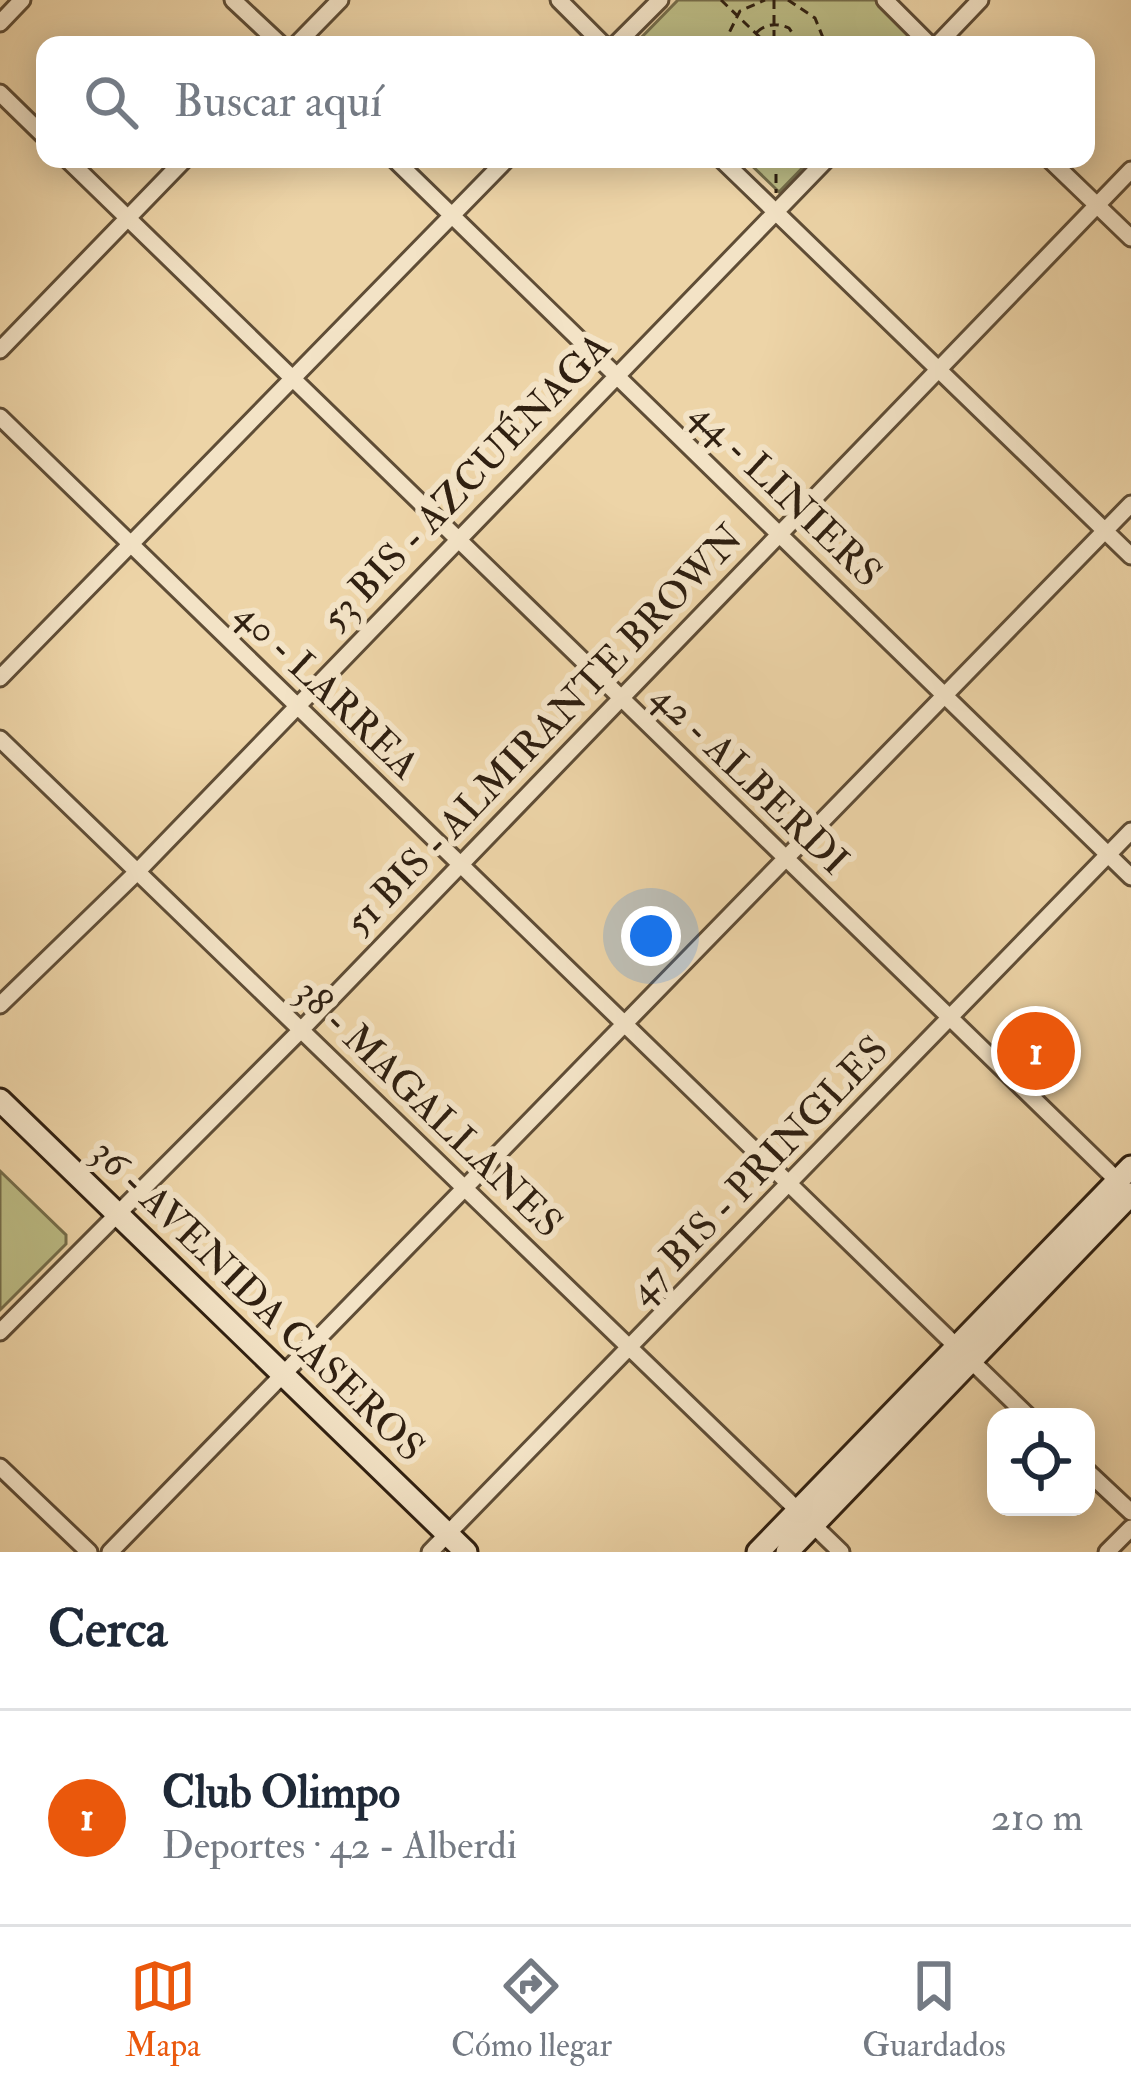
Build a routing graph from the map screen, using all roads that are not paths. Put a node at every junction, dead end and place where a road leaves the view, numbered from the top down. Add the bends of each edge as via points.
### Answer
1 (22, 0) edge
2 (233, 0) edge
3 (340, 0) edge
4 (559, 0) edge
5 (660, 0) edge
6 (885, 0) edge
7 (980, 0) edge
8 (0, 23) edge
9 (271, 36) edge
10 (305, 36) edge
11 (595, 36) edge
12 (624, 36) edge
13 (924, 36) edge
14 (943, 36) edge
15 (0, 94) edge
16 (36, 128) edge
17 (76, 168) edge
18 (176, 168) edge
19 (403, 168) edge
20 (498, 168) edge
21 (730, 168) edge
22 (818, 168) edge
23 (1058, 168) edge
24 (1131, 170) edge
25 (1097, 205) junction
26 (776, 212) junction
27 (452, 217) junction
28 (128, 218) junction
29 (1131, 238) edge
30 (0, 350) edge
31 (938, 371) junction
32 (615, 375) junction
33 (291, 380) junction
34 (0, 416) edge
35 (1131, 504) edge
36 (1106, 531) junction
37 (780, 534) junction
38 (455, 540) junction
39 (131, 545) junction
40 (1131, 556) edge
41 (0, 678) edge
42 (942, 692) junction
43 (621, 698) junction
44 (295, 706) junction
45 (0, 739) edge
46 (1131, 831) edge
47 (1107, 855) junction
48 (784, 858) junction
49 (459, 862) junction
50 (137, 872) junction
51 (1131, 877) edge
52 (0, 1005) edge
53 (949, 1021) junction
54 (623, 1026) junction
55 (301, 1030) junction
56 (0, 1100) edge
57 (788, 1184) junction
58 (1128, 1186) edge
59 (465, 1189) junction
60 (118, 1214) junction
61 (0, 1332) edge
62 (632, 1349) junction
63 (963, 1353) junction
64 (283, 1377) junction
65 (1020, 1408) edge
66 (0, 1467) edge
67 (1095, 1478) edge
68 (1131, 1512) edge
69 (805, 1518) junction
70 (1131, 1528) edge
71 (447, 1535) junction
72 (89, 1552) edge
73 (110, 1552) edge
74 (430, 1552) edge
75 (466, 1552) edge
76 (758, 1552) edge
77 (787, 1552) edge
78 (841, 1552) edge
79 (1107, 1552) edge

1 - 8 street
2 - 9 street
3 - 10 street
4 - 11 street
5 - 12 street
6 - 13 street
7 - 14 street
15 - 16 street
17 - 28 street, 42 - ALBERDI
18 - 28 street
19 - 27 street, 44 - LINIERS
20 - 27 street
21 - 26 street
22 - 26 street, 53 BIS - AZCUÉNAGA
23 - 25 street
24 - 25 street, 51 BIS - ALMIRANTE BROWN
25 - 29 street
25 - 31 street, 51 BIS - ALMIRANTE BROWN
26 - 31 street
26 - 32 street, 53 BIS - AZCUÉNAGA
27 - 32 street, 44 - LINIERS
27 - 33 street
28 - 30 street
28 - 33 street, 42 - ALBERDI
31 - 36 street
31 - 37 street, 51 BIS - ALMIRANTE BROWN
32 - 37 street, 44 - LINIERS
32 - 38 street, 53 BIS - AZCUÉNAGA
33 - 38 street, 42 - ALBERDI
33 - 39 street
34 - 39 street, 40 - LARREA
35 - 36 street
36 - 40 street
36 - 42 street
37 - 42 street, 44 - LINIERS
37 - 43 street, 51 BIS - ALMIRANTE BROWN
38 - 43 street, 42 - ALBERDI
38 - 44 street, 53 BIS - AZCUÉNAGA
39 - 41 street
39 - 44 street, 40 - LARREA
42 - 47 street, 44 - LINIERS
42 - 48 street
43 - 48 street, 42 - ALBERDI
43 - 49 street, 51 BIS - ALMIRANTE BROWN
44 - 49 street, 40 - LARREA
44 - 50 street, 53 BIS - AZCUÉNAGA
45 - 50 street, 38 - MAGALLANES
46 - 47 street, 47 BIS - PRINGLES
47 - 51 street, 44 - LINIERS
47 - 53 street, 47 BIS - PRINGLES
48 - 53 street, 42 - ALBERDI
48 - 54 street
49 - 54 street, 40 - LARREA
49 - 55 street, 51 BIS - ALMIRANTE BROWN
50 - 52 street, 53 BIS - AZCUÉNAGA
50 - 55 street, 38 - MAGALLANES
53 - 57 street, 47 BIS - PRINGLES
53 - 58 street, 42 - ALBERDI
54 - 57 street, 40 - LARREA
54 - 59 street
55 - 59 street, 38 - MAGALLANES
55 - 60 street, 51 BIS - ALMIRANTE BROWN
56 - 60 main road, 36 - AVENIDA CASEROS
57 - 62 street, 47 BIS - PRINGLES
57 - 63 street, 40 - LARREA
58 - 63 main road
59 - 62 street, 38 - MAGALLANES
59 - 64 street
60 - 61 street, 51 BIS - ALMIRANTE BROWN
60 - 64 main road, 36 - AVENIDA CASEROS
62 - 69 street, 38 - MAGALLANES
62 - 71 street, 47 BIS - PRINGLES
63 - 65 street, 40 - LARREA
63 - 69 main road
64 - 71 main road, 36 - AVENIDA CASEROS
64 - 73 street
66 - 72 street
67 - 68 street
69 - 76 main road
69 - 77 main road
69 - 78 street, 38 - MAGALLANES
70 - 79 street
71 - 74 street, 47 BIS - PRINGLES
71 - 75 main road, 36 - AVENIDA CASEROS

